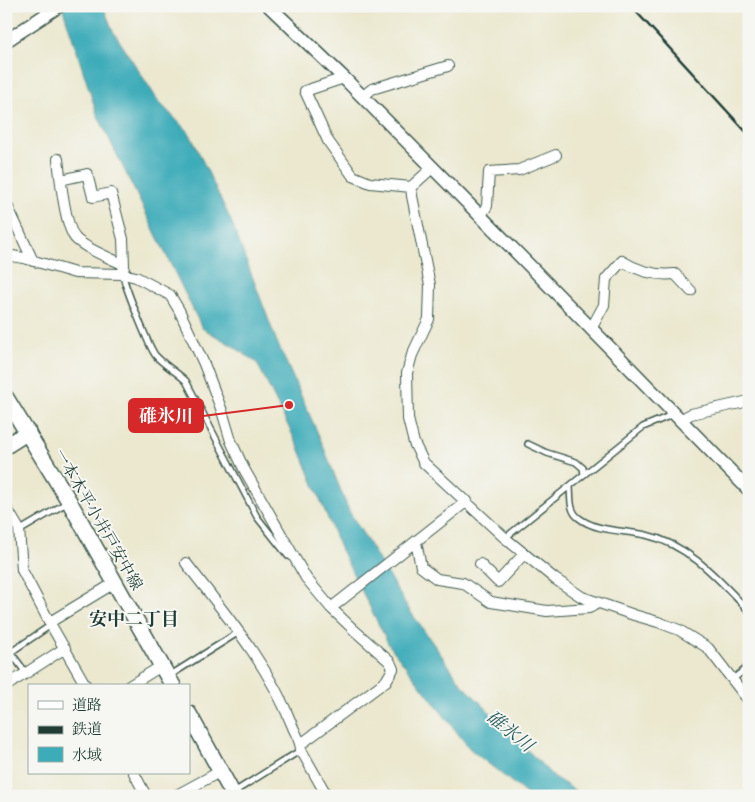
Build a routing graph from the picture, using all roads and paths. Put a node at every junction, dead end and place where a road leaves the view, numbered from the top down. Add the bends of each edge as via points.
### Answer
1 (59, 6) edge
2 (270, 6) edge
3 (6, 41) edge
4 (448, 66) dead end
5 (344, 78) junction
6 (362, 97) junction
7 (556, 155) dead end
8 (58, 160) dead end
9 (432, 168) junction
10 (61, 180) junction
11 (411, 187) junction
12 (6, 203) edge
13 (480, 217) junction
14 (6, 255) edge
15 (33, 261) junction
16 (124, 270) junction
17 (691, 291) dead end
18 (591, 329) junction
19 (6, 398) edge
20 (749, 401) edge
21 (676, 416) junction
22 (28, 432) junction
23 (528, 444) dead end
24 (6, 446) edge
25 (584, 474) junction
26 (570, 487) junction
27 (749, 490) edge
28 (69, 501) junction
29 (467, 501) junction
30 (6, 507) edge
31 (9, 518) edge
32 (19, 531) junction
33 (505, 538) junction
34 (414, 544) junction
35 (524, 554) junction
36 (293, 556) junction
37 (186, 563) dead end
38 (480, 564) dead end
39 (116, 582) junction
40 (598, 603) junction
41 (334, 606) junction
42 (749, 611) edge
43 (50, 623) junction
44 (239, 632) junction
45 (6, 646) edge
46 (65, 648) junction
47 (11, 652) junction
48 (749, 666) edge
49 (26, 673) junction
50 (168, 676) edge
51 (732, 681) junction
52 (85, 684) edge
53 (137, 684) edge
54 (6, 686) edge
55 (749, 701) edge
56 (190, 716) edge
57 (301, 747) junction
58 (220, 771) junction
59 (135, 774) edge
60 (234, 794) edge
61 (146, 796) edge
62 (174, 796) edge
63 (327, 796) edge

1 - 3 street
2 - 5 street
4 - 6 street via 372,89
5 - 6 street
5 - 11 street via 305,91 328,141 352,176 370,183
6 - 9 street
7 - 13 street via 519,170 489,172 487,206
8 - 10 street
9 - 11 street
9 - 13 street
10 - 16 street via 63,199 75,237
10 - 16 street via 87,174 94,197 111,193 123,239
11 - 29 street via 430,285 429,319 407,373 408,419 414,443 424,462
12 - 15 street
13 - 18 street
14 - 15 street
15 - 16 street via 75,273
16 - 36 lane via 154,354 186,381 257,517 288,556
16 - 36 street via 170,295 179,310 204,364 231,441
17 - 18 street via 675,274 634,269 622,261 606,279 604,305
18 - 21 street
19 - 22 main road, 一本木平小井戸安中線
20 - 21 street
21 - 25 lane via 642,426
21 - 27 street
22 - 24 main road
22 - 28 main road, 一本木平小井戸安中線
23 - 25 lane via 547,454 576,462
25 - 26 lane
26 - 33 lane
26 - 42 lane via 572,508 577,517 595,526 646,535 670,544 707,568
28 - 32 lane
28 - 39 main road, 一本木平小井戸安中線
29 - 33 street
29 - 34 street
30 - 31 street
31 - 32 street
32 - 43 street via 22,570
33 - 35 street
34 - 40 street via 421,567 436,579 463,583 491,602 547,611 589,608
34 - 41 street
35 - 38 street via 498,582
35 - 40 street via 582,597
36 - 41 street via 306,578
37 - 44 street
39 - 43 street
39 - 50 main road, 一本木平小井戸安中線
40 - 51 street via 679,630 708,648
41 - 57 street via 390,662 393,669 386,681
43 - 46 street
43 - 47 lane
44 - 50 lane
44 - 57 street via 267,672
45 - 47 lane
46 - 49 street
46 - 52 street
47 - 49 lane
48 - 51 lane
49 - 54 street
50 - 53 street
51 - 55 street
56 - 58 main road
57 - 60 lane
57 - 63 street
58 - 60 main road
58 - 62 street
59 - 61 street

